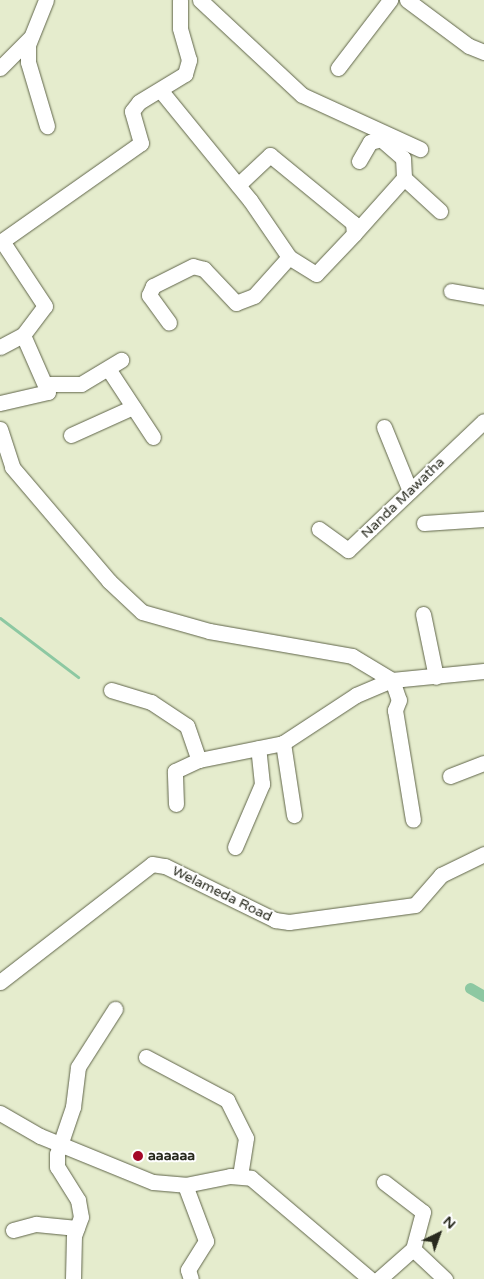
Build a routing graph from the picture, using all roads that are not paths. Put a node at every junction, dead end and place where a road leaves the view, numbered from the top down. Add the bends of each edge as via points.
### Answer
1 (46, 0) edge
2 (180, 0) edge
3 (200, 0) edge
4 (390, 0) edge
5 (407, 0) edge
6 (30, 38) junction
7 (484, 52) edge
8 (0, 68) edge
9 (338, 68) dead end
10 (161, 91) junction
11 (47, 126) dead end
12 (420, 149) dead end
13 (359, 161) dead end
14 (404, 178) junction
15 (238, 185) junction
16 (440, 211) dead end
17 (4, 230) edge
18 (354, 234) junction
19 (289, 257) junction
20 (451, 291) dead end
21 (484, 297) edge
22 (169, 323) dead end
23 (23, 335) junction
24 (0, 347) edge
25 (121, 360) dead end
26 (109, 370) junction
27 (46, 384) junction
28 (0, 403) edge
29 (133, 407) junction
30 (484, 421) edge
31 (384, 427) dead end
32 (0, 429) edge
33 (71, 436) dead end
34 (153, 437) dead end
35 (410, 491) junction
36 (484, 519) edge
37 (424, 523) dead end
38 (319, 529) dead end
39 (423, 614) dead end
40 (484, 671) edge
41 (436, 677) junction
42 (392, 680) junction
43 (111, 690) dead end
44 (283, 743) junction
45 (258, 748) junction
46 (199, 760) junction
47 (484, 763) edge
48 (450, 776) dead end
49 (176, 804) dead end
50 (294, 815) dead end
51 (413, 820) dead end
52 (235, 847) dead end
53 (484, 854) edge
54 (0, 982) edge
55 (114, 1009) dead end
56 (146, 1056) dead end
57 (0, 1113) edge
58 (60, 1145) junction
59 (240, 1175) junction
60 (384, 1182) dead end
61 (185, 1185) junction
62 (77, 1228) junction
63 (12, 1230) dead end
64 (413, 1250) junction
65 (73, 1279) edge
66 (191, 1279) edge
67 (370, 1279) edge
68 (379, 1279) edge
69 (445, 1279) edge

1 - 6 street
2 - 10 street via 180,28 189,60 185,74
3 - 12 street via 302,96
4 - 9 street
5 - 7 street via 469,46
6 - 8 street
6 - 11 street via 28,62
10 - 15 street
10 - 17 street via 139,102 132,112 141,136 137,147
13 - 14 street via 370,142 381,139 403,158
14 - 16 street
14 - 18 street
15 - 18 street via 270,156 353,223
15 - 19 street
17 - 23 street via 2,241 7,253 45,306
18 - 19 street via 316,274
19 - 22 street via 254,296 236,303 204,269 193,266 153,286 149,295
20 - 21 street
23 - 24 street
23 - 27 street
25 - 26 street
26 - 27 street via 81,384
26 - 29 street
27 - 28 street via 48,392
29 - 33 street
29 - 34 street
30 - 35 street, Nanda Mawatha
31 - 35 street
32 - 42 street via 12,467 109,581 142,612 209,631 352,656
35 - 38 street, Nanda Mawatha via 348,550
36 - 37 street
39 - 41 street
40 - 41 street
41 - 42 street
42 - 44 street via 356,695
42 - 51 street via 399,700 395,710
43 - 46 street via 151,702 187,726
44 - 45 street
44 - 50 street
45 - 46 street
45 - 52 street via 262,784
46 - 49 street via 175,771
47 - 48 street
53 - 54 street, Welameda Road via 441,875 415,905 274,920 165,866 152,864
55 - 58 street via 78,1067 73,1107
56 - 59 street via 227,1100 246,1138
57 - 58 street
58 - 61 street via 153,1182
58 - 62 street via 57,1167 78,1200
59 - 61 street
59 - 67 street via 262,1186
60 - 64 street via 423,1212
61 - 66 street via 206,1241 188,1270
62 - 63 street via 36,1224
62 - 65 street
64 - 68 street
64 - 69 street

